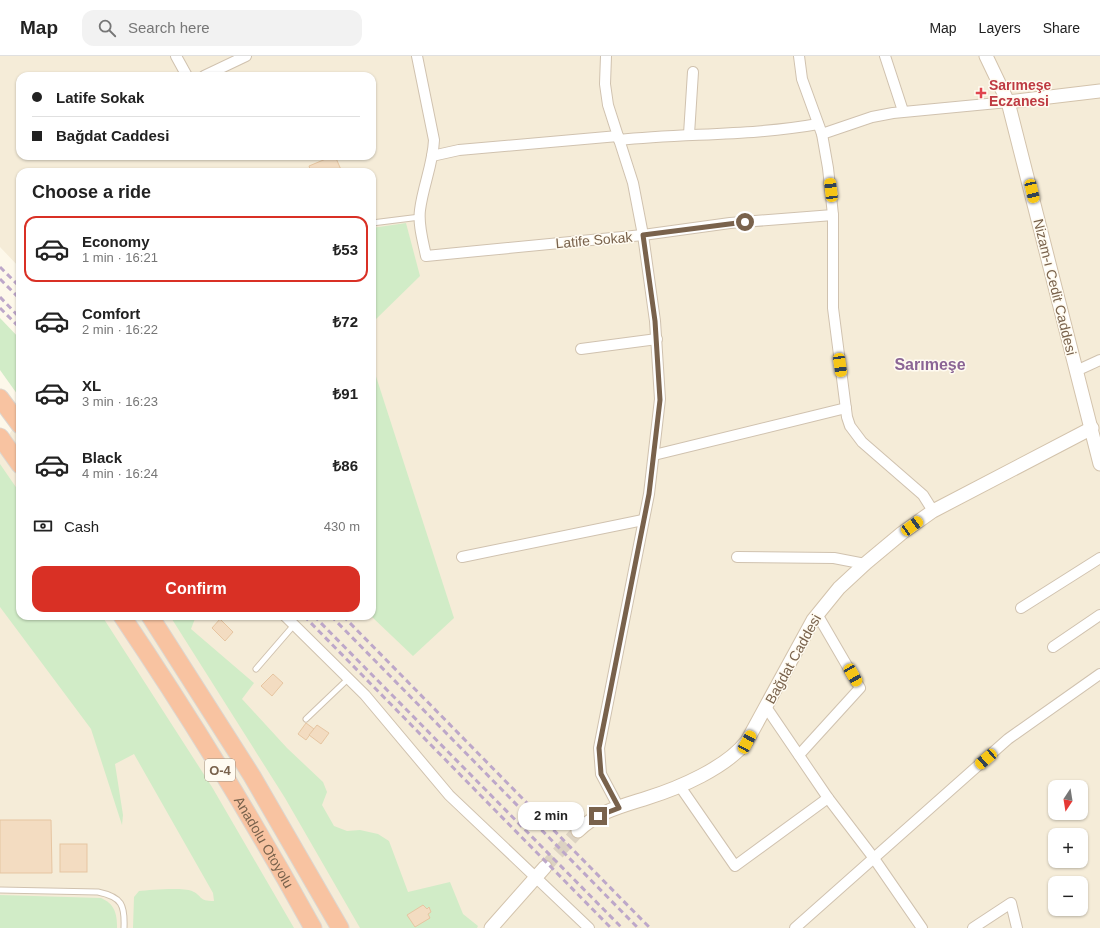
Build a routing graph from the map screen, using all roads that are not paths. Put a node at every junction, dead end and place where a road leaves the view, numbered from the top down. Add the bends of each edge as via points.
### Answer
1 (176, 56) edge
2 (246, 56) edge
3 (417, 56) edge
4 (606, 56) edge
5 (799, 56) edge
6 (885, 56) edge
7 (986, 56) edge
8 (185, 72) edge
9 (212, 72) edge
10 (694, 72) dead end
11 (1100, 91) edge
12 (1008, 102) junction
13 (903, 112) junction
14 (818, 124) junction
15 (689, 134) junction
16 (822, 134) junction
17 (618, 138) junction
18 (432, 156) junction
19 (833, 215) junction
20 (420, 217) junction
21 (376, 222) edge
22 (643, 235) junction
23 (657, 339) junction
24 (581, 349) dead end
25 (1100, 360) edge
26 (1076, 371) junction
27 (0, 398) edge
28 (846, 408) junction
29 (16, 420) edge
30 (1092, 428) junction
31 (0, 437) edge
32 (654, 455) junction
33 (16, 459) edge
34 (1100, 464) edge
35 (933, 511) junction
36 (644, 520) junction
37 (737, 556) dead end
38 (462, 557) dead end
39 (1100, 558) edge
40 (864, 564) junction
41 (1021, 608) dead end
42 (817, 614) junction
43 (1100, 615) edge
44 (125, 620) edge
45 (153, 620) edge
46 (289, 620) edge
47 (294, 625) junction
48 (1053, 647) dead end
49 (256, 669) dead end
50 (1100, 674) edge
51 (348, 678) junction
52 (766, 707) junction
53 (306, 719) dead end
54 (799, 756) junction
55 (679, 785) junction
56 (828, 798) junction
57 (619, 808) junction
58 (578, 831) tunnel mouth
59 (873, 857) junction
60 (545, 867) tunnel mouth
61 (536, 878) junction
62 (0, 890) edge
63 (124, 928) edge
64 (313, 928) edge
65 (340, 928) edge
66 (491, 928) edge
67 (589, 928) edge
68 (795, 928) edge
69 (922, 928) edge
70 (973, 928) edge
71 (1017, 928) edge

1 - 8 street
2 - 9 street
3 - 18 street via 432,126
4 - 17 street via 606,95
5 - 14 street via 802,79
6 - 13 street
7 - 12 street, Nizam-ı Cedit Caddesi
10 - 15 street
11 - 12 street
12 - 13 street
12 - 26 street, Nizam-ı Cedit Caddesi
13 - 16 street via 872,117
14 - 15 street via 788,130
14 - 16 street
15 - 17 street
16 - 19 street
17 - 18 street via 458,150
17 - 22 street via 633,183
18 - 20 street
19 - 22 street, Latife Sokak via 730,223
19 - 28 street via 833,308
20 - 21 lane
20 - 22 street, Latife Sokak via 426,256
22 - 23 street
23 - 24 street
23 - 32 street via 660,400
25 - 26 street
26 - 30 street, Nizam-ı Cedit Caddesi
27 - 29 highway
28 - 32 street
28 - 35 street via 850,426 862,442 923,496
30 - 34 street, Nizam-ı Cedit Caddesi
30 - 35 street, Bağdat Caddesi
31 - 33 highway
32 - 36 street
35 - 40 street, Bağdat Caddesi
36 - 38 street
36 - 57 street via 599,748 601,774
37 - 40 street via 834,558
39 - 41 street
40 - 42 street, Bağdat Caddesi
42 - 52 street, Bağdat Caddesi
42 - 54 street via 860,688
43 - 48 street
44 - 64 highway, Anadolu Otoyolu / O-4 via 170,688
45 - 65 highway, Anadolu Otoyolu / O-4 via 252,776
46 - 47 street
47 - 49 lane
47 - 51 street
50 - 59 street via 1008,739
51 - 53 lane
51 - 61 street via 366,695 449,795
52 - 54 street
52 - 55 street, Bağdat Caddesi via 741,749 716,768
54 - 56 street
55 - 56 street via 735,866
55 - 57 street, Bağdat Caddesi
56 - 59 street
57 - 58 street, Bağdat Caddesi via 592,819
59 - 68 street
59 - 69 street
60 - 61 street
61 - 66 street
61 - 67 street
62 - 63 lane via 98,892 109,895 123,906
70 - 71 street via 1011,903

